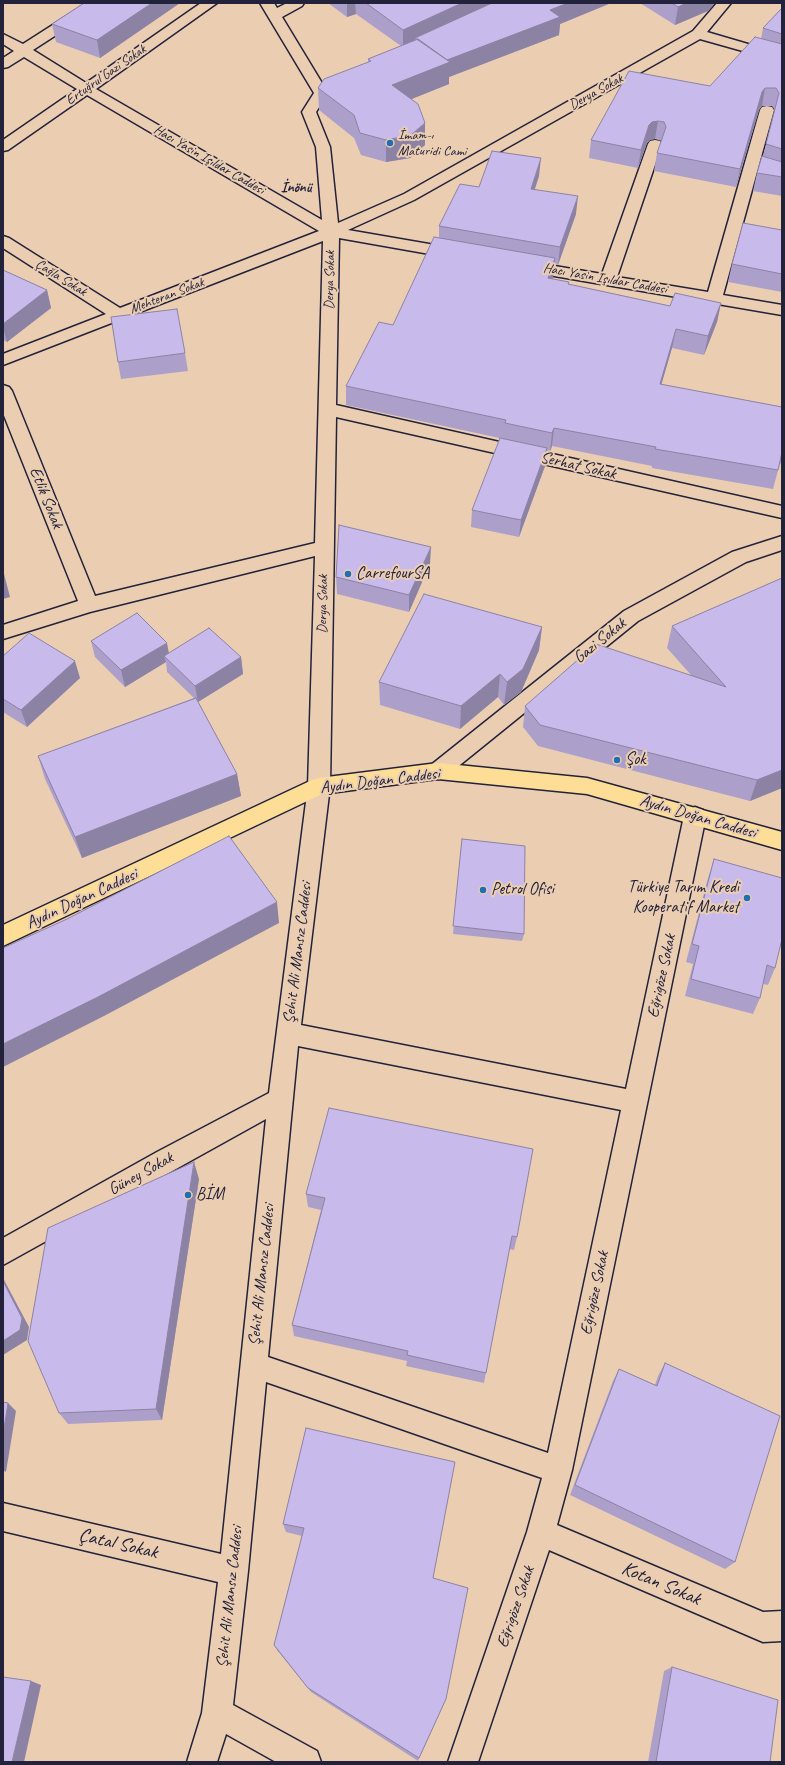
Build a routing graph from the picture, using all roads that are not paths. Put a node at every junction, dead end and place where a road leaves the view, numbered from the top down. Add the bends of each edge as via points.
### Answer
1 (96, 3) edge
2 (210, 3) edge
3 (267, 3) edge
4 (297, 3) edge
5 (724, 3) edge
6 (275, 15) junction
7 (698, 34) junction
8 (3, 38) edge
9 (24, 50) junction
10 (782, 58) edge
11 (3, 64) edge
12 (335, 86) edge
13 (87, 89) junction
14 (321, 93) junction
15 (767, 110) dead end
16 (655, 144) dead end
17 (3, 147) edge
18 (751, 165) junction
19 (767, 170) edge
20 (331, 232) junction
21 (3, 241) edge
22 (470, 256) edge
23 (508, 263) edge
24 (608, 280) junction
25 (714, 298) junction
26 (782, 310) edge
27 (119, 315) junction
28 (3, 360) edge
29 (3, 391) edge
30 (328, 409) junction
31 (782, 512) edge
32 (782, 543) edge
33 (324, 546) junction
34 (89, 605) junction
35 (3, 632) edge
36 (438, 771) junction
37 (319, 786) junction
38 (695, 816) junction
39 (782, 841) edge
40 (3, 936) edge
41 (288, 1033) junction
42 (280, 1099) junction
43 (636, 1102) junction
44 (3, 1252) edge
45 (254, 1365) junction
46 (558, 1470) junction
47 (3, 1517) edge
48 (542, 1532) junction
49 (234, 1571) junction
50 (782, 1626) edge
51 (217, 1713) junction
52 (202, 1762) edge
53 (306, 1762) edge
54 (462, 1762) edge

1 - 9 street
2 - 13 street, Ertuğrul Gazi Sokak
3 - 6 street
4 - 6 street
5 - 7 street, Derya Sokak
6 - 14 street
7 - 10 street
7 - 20 street, Derya Sokak via 408,197
8 - 9 street, Hacı Yasin Işıldar Caddesi
9 - 11 street
9 - 13 street, Hacı Yasin Işıldar Caddesi
12 - 14 street
13 - 17 street, Ertuğrul Gazi Sokak
13 - 20 street, Hacı Yasin Işıldar Caddesi
14 - 20 street via 309,112 323,148
15 - 18 street
16 - 24 street
18 - 19 street
18 - 25 street
20 - 22 street, Hacı Yasin Işıldar Caddesi
20 - 27 street, Mehteran Sokak
20 - 30 street, Derya Sokak
21 - 27 street, Çağla Sokak
23 - 24 street, Hacı Yasin Işıldar Caddesi
24 - 25 street, Hacı Yasin Işıldar Caddesi
25 - 26 street, Hacı Yasin Işıldar Caddesi
27 - 28 street, Mehteran Sokak
29 - 34 street, Etlik Sokak
30 - 31 street, Serhat Sokak
30 - 33 street, Derya Sokak
32 - 36 street, Gazi Sokak via 739,556 631,616
33 - 34 street
33 - 37 street, Derya Sokak
34 - 35 street
36 - 37 main road, Aydın Doğan Caddesi
36 - 38 main road, Aydın Doğan Caddesi via 587,786
37 - 40 main road, Aydın Doğan Caddesi
37 - 41 street, Şehit Ali Mansız Caddesi
38 - 39 main road, Aydın Doğan Caddesi
38 - 43 street, Eğrigöze Sokak
41 - 42 street, Şehit Ali Mansız Caddesi
41 - 43 street
42 - 44 street, Güney Sokak
42 - 45 street, Şehit Ali Mansız Caddesi
43 - 46 street, Eğrigöze Sokak
45 - 46 street
45 - 49 street, Şehit Ali Mansız Caddesi
46 - 48 street, Eğrigöze Sokak
47 - 49 street, Çatal Sokak
48 - 50 street, Kotan Sokak via 762,1627
48 - 54 street, Eğrigöze Sokak
49 - 51 street, Şehit Ali Mansız Caddesi
51 - 52 street, Şehit Ali Mansız Caddesi
51 - 53 street

